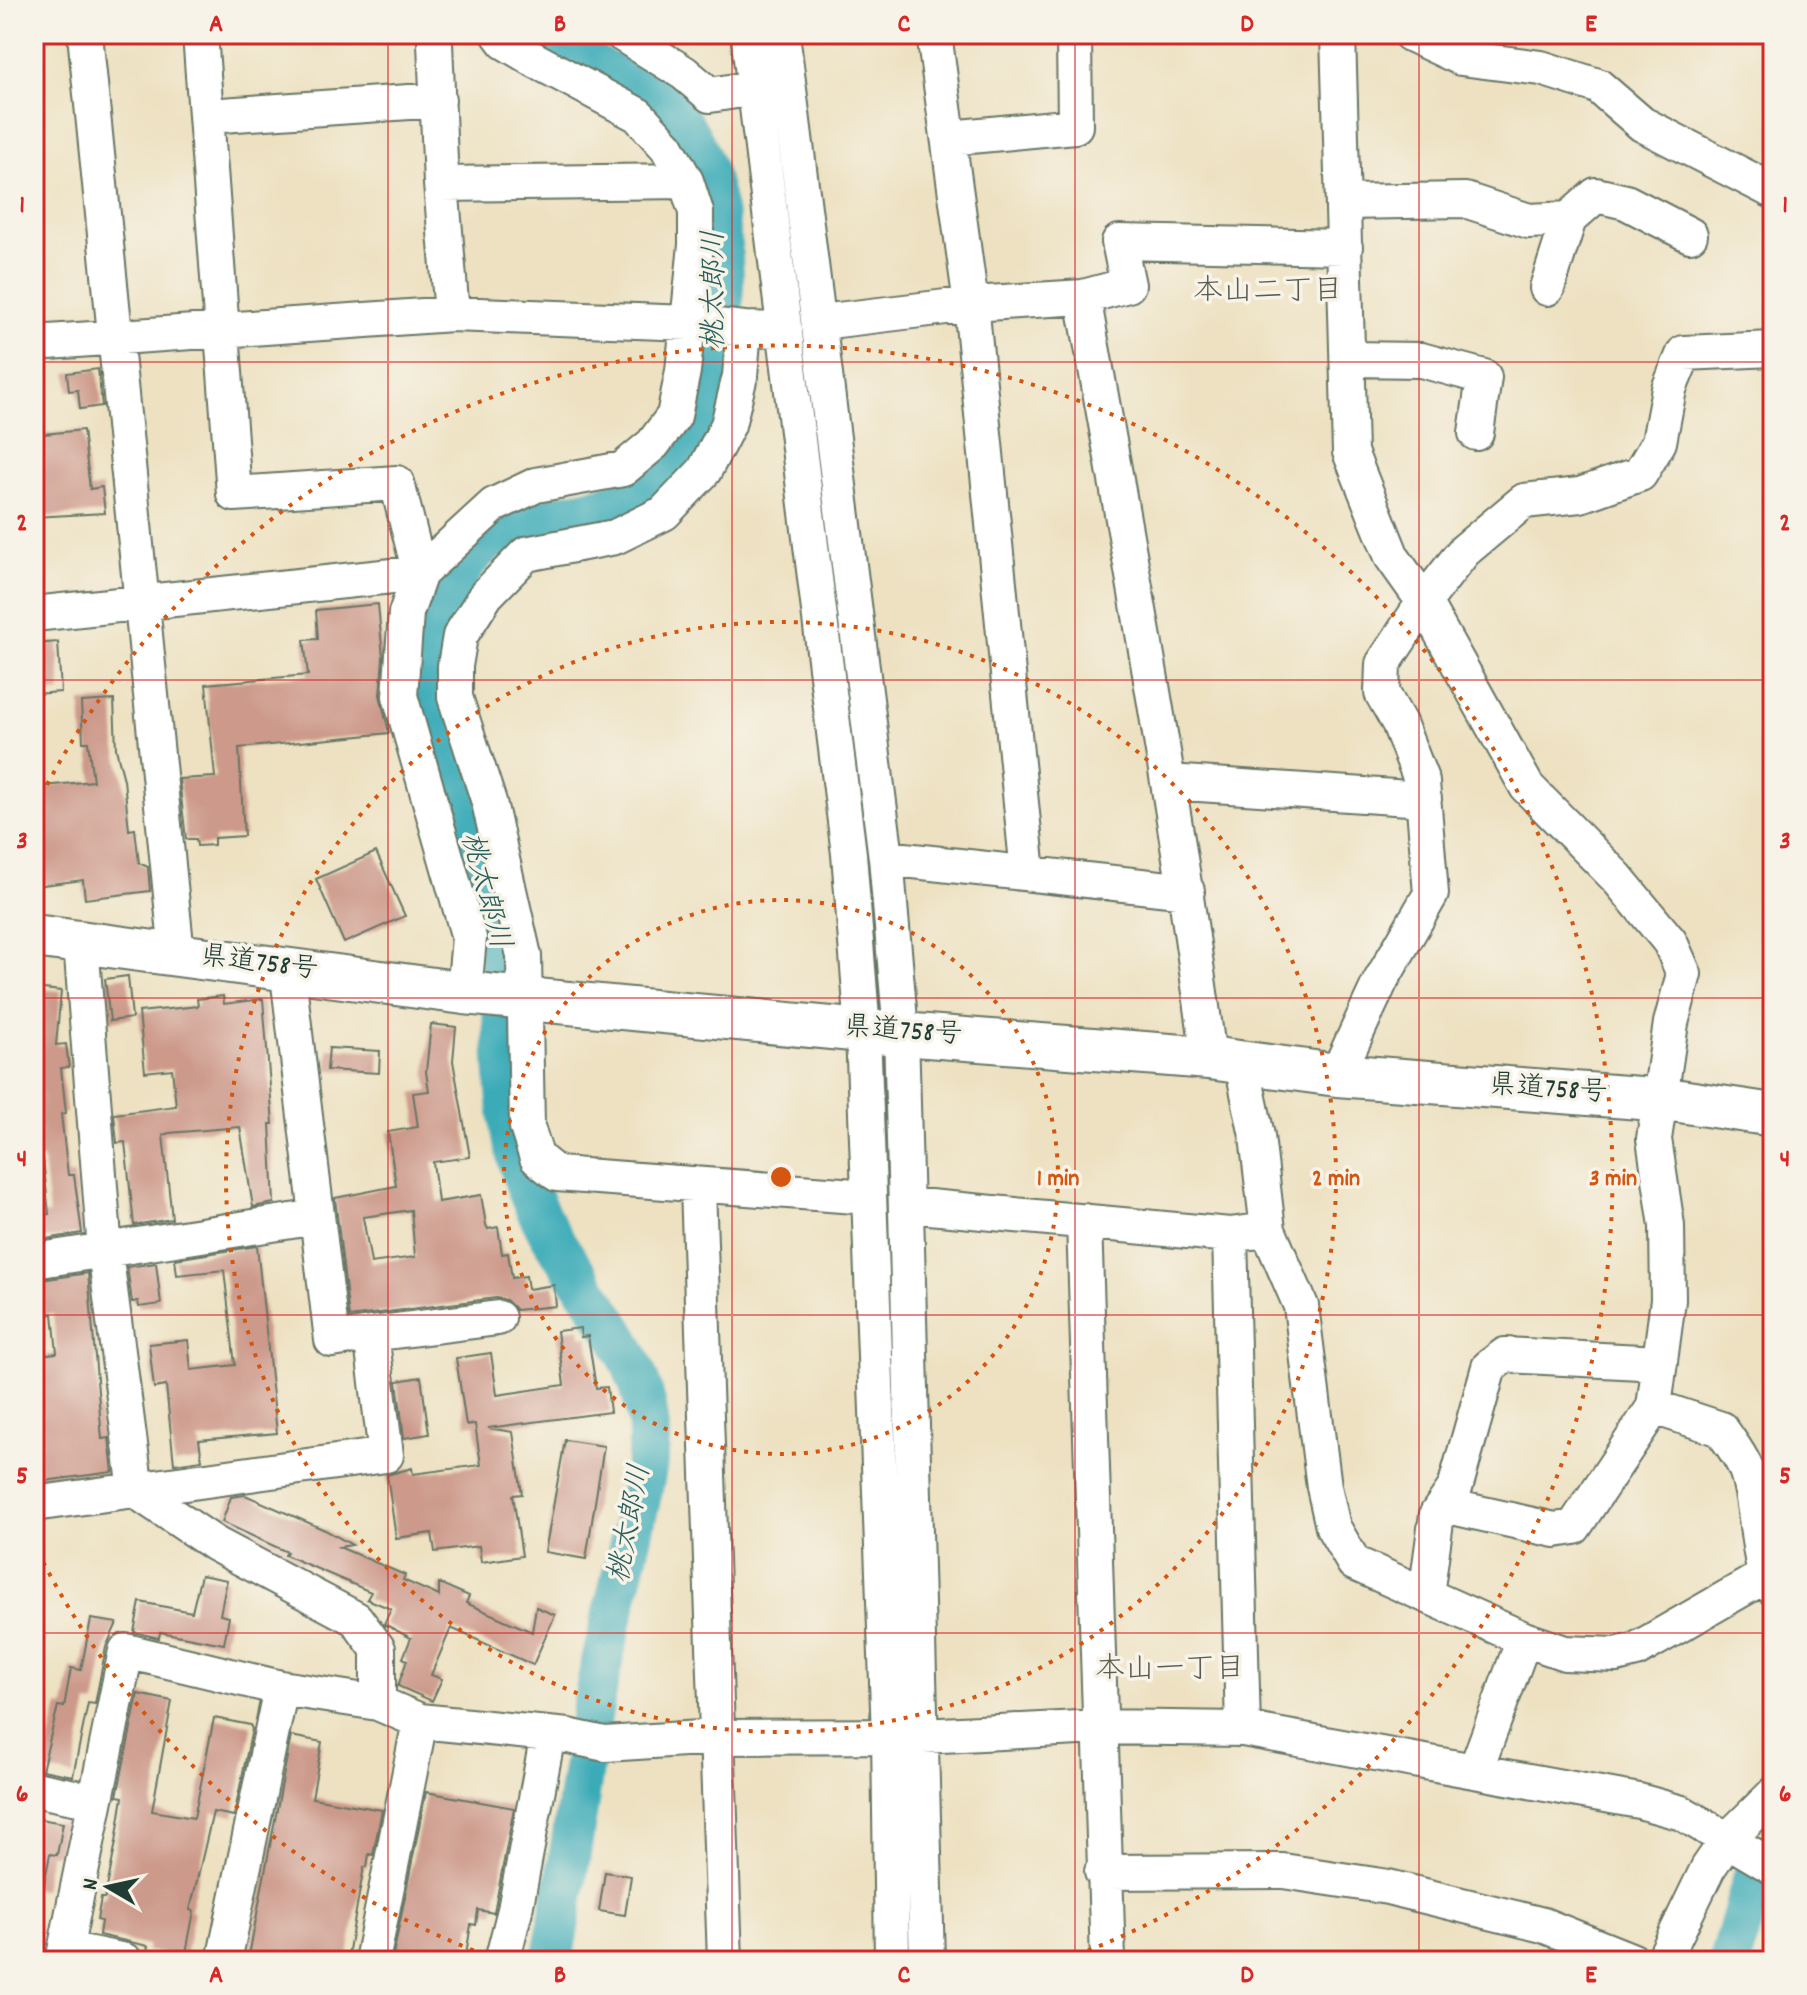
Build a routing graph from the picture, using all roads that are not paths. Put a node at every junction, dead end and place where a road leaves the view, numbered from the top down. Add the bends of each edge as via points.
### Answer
1 (85, 34) edge
2 (200, 34) edge
3 (499, 34) edge
4 (622, 34) edge
5 (748, 34) edge
6 (782, 34) edge
7 (934, 34) edge
8 (1074, 34) edge
9 (1410, 34) edge
10 (1328, 37) edge
11 (435, 43) dead end
12 (755, 88) junction
13 (438, 100) junction
14 (207, 116) junction
15 (949, 138) junction
16 (686, 181) junction
17 (441, 184) junction
18 (1773, 191) edge
19 (1343, 202) junction
20 (1569, 219) junction
21 (1690, 235) dead end
22 (1345, 247) junction
23 (1547, 288) dead end
24 (1083, 297) junction
25 (971, 304) junction
26 (452, 314) junction
27 (821, 322) junction
28 (689, 323) junction
29 (744, 329) junction
30 (785, 330) junction
31 (222, 332) junction
32 (115, 336) junction
33 (34, 343) edge
34 (1773, 349) edge
35 (1348, 359) junction
36 (1476, 433) dead end
37 (420, 573) junction
38 (140, 601) junction
39 (1424, 602) junction
40 (34, 614) edge
41 (1169, 782) junction
42 (1424, 799) junction
43 (886, 858) junction
44 (1028, 873) junction
45 (1187, 891) junction
46 (34, 936) edge
47 (81, 943) junction
48 (177, 955) junction
49 (287, 967) junction
50 (464, 993) junction
51 (525, 999) junction
52 (882, 1032) junction
53 (1226, 1061) junction
54 (1337, 1075) junction
55 (1660, 1099) junction
56 (1773, 1115) edge
57 (698, 1187) junction
58 (869, 1197) junction
59 (908, 1205) junction
60 (317, 1217) junction
61 (1084, 1221) junction
62 (1268, 1230) junction
63 (1230, 1235) junction
64 (105, 1251) junction
65 (34, 1261) edge
66 (498, 1318) dead end
67 (371, 1334) junction
68 (1660, 1363) junction
69 (1654, 1407) junction
70 (136, 1491) junction
71 (34, 1504) edge
72 (1443, 1505) junction
73 (1768, 1582) edge
74 (1426, 1595) junction
75 (1524, 1639) junction
76 (281, 1688) junction
77 (378, 1703) junction
78 (420, 1721) junction
79 (1098, 1727) junction
80 (1243, 1729) junction
81 (548, 1735) junction
82 (906, 1736) junction
83 (716, 1737) junction
84 (1476, 1769) junction
85 (34, 1789) edge
86 (1773, 1795) edge
87 (94, 1801) junction
88 (1749, 1852) edge
89 (1102, 1872) junction
90 (64, 1955) edge
91 (125, 1961) edge
92 (224, 1961) edge
93 (372, 1961) edge
94 (502, 1961) edge
95 (725, 1961) edge
96 (892, 1961) edge
97 (927, 1961) edge
98 (1108, 1961) edge
99 (1633, 1961) edge
100 (1663, 1961) edge

1 - 32 street
2 - 14 street
3 - 16 street via 535,60 638,115 667,147
4 - 12 street via 710,95
5 - 12 street
6 - 27 street
7 - 15 street
8 - 15 street via 1075,126
9 - 18 street via 1461,58 1541,68 1598,86 1642,124
10 - 19 street
11 - 13 street
12 - 30 street
13 - 14 street
13 - 17 street
14 - 31 street
15 - 25 street
16 - 17 street
16 - 28 street via 696,212
17 - 26 street
19 - 20 street via 1465,200 1529,221
19 - 22 street
20 - 21 street via 1596,195 1626,202
20 - 23 street
22 - 24 street via 1119,242 1128,285
22 - 35 street
24 - 25 street
24 - 41 street
25 - 27 street
25 - 44 street
26 - 28 street
26 - 31 street
27 - 43 street
28 - 29 street
28 - 37 street via 674,416 653,444 623,469 536,485 494,505
29 - 30 street
29 - 51 street via 728,425 704,471 664,513 615,537 526,554 486,595 460,636 455,697 489,802 524,956
30 - 52 street via 849,854
31 - 32 street
31 - 37 street via 234,494 397,483
32 - 33 street
32 - 38 street
34 - 39 street via 1684,353 1669,389 1659,442 1640,474 1580,495 1524,501 1464,551
35 - 36 street via 1421,360 1484,377
35 - 39 street via 1350,452 1392,557
37 - 38 street
37 - 50 street via 406,613 400,696 469,938
38 - 40 street
38 - 48 street
39 - 42 street via 1383,664 1382,693 1399,723
39 - 55 street via 1527,787 1617,878 1670,942 1684,974
41 - 42 street
41 - 45 street
42 - 54 street via 1431,894 1380,982
43 - 44 street
43 - 52 street
44 - 45 street
45 - 53 street
46 - 47 main road, 県道758号
47 - 48 main road, 県道758号
47 - 64 street
48 - 49 main road, 県道758号
49 - 50 main road, 県道758号
49 - 60 street
50 - 51 main road, 県道758号
51 - 52 main road, 県道758号
51 - 57 street via 527,1127 537,1158 557,1174
52 - 53 main road, 県道758号
52 - 58 street
52 - 59 street
53 - 54 main road, 県道758号
53 - 62 street via 1257,1136
54 - 55 main road, 県道758号
55 - 56 main road, 県道758号
55 - 68 street via 1654,1139 1667,1226 1668,1286
57 - 58 street
57 - 83 street
58 - 82 street
59 - 61 street
59 - 82 street
60 - 64 street
60 - 67 street via 332,1340
61 - 63 street
61 - 79 street
62 - 63 street
62 - 74 street via 1301,1306 1333,1527 1354,1563
63 - 80 street
64 - 65 street
64 - 70 street
66 - 67 street
67 - 70 street via 386,1455
68 - 69 street
68 - 72 street via 1505,1355 1489,1367 1455,1488
69 - 72 street via 1574,1527 1555,1530
69 - 73 street via 1721,1429 1745,1467
70 - 71 street
70 - 77 street via 215,1544 356,1619 378,1649
72 - 74 street via 1437,1514
73 - 75 street via 1636,1650 1616,1655 1565,1653
74 - 75 street
75 - 84 street
76 - 77 street
76 - 87 street via 126,1651
76 - 92 street
77 - 78 street
78 - 81 street
78 - 93 street
79 - 80 street
79 - 82 street
79 - 89 street
80 - 84 street
81 - 83 street via 605,1744
81 - 94 street
82 - 83 street
82 - 96 street
82 - 97 street
83 - 95 street
84 - 88 street via 1682,1813
85 - 87 street
86 - 88 street
87 - 90 street
88 - 100 street via 1708,1868
89 - 98 street
89 - 99 street via 1283,1871 1388,1887 1543,1925
90 - 91 street

